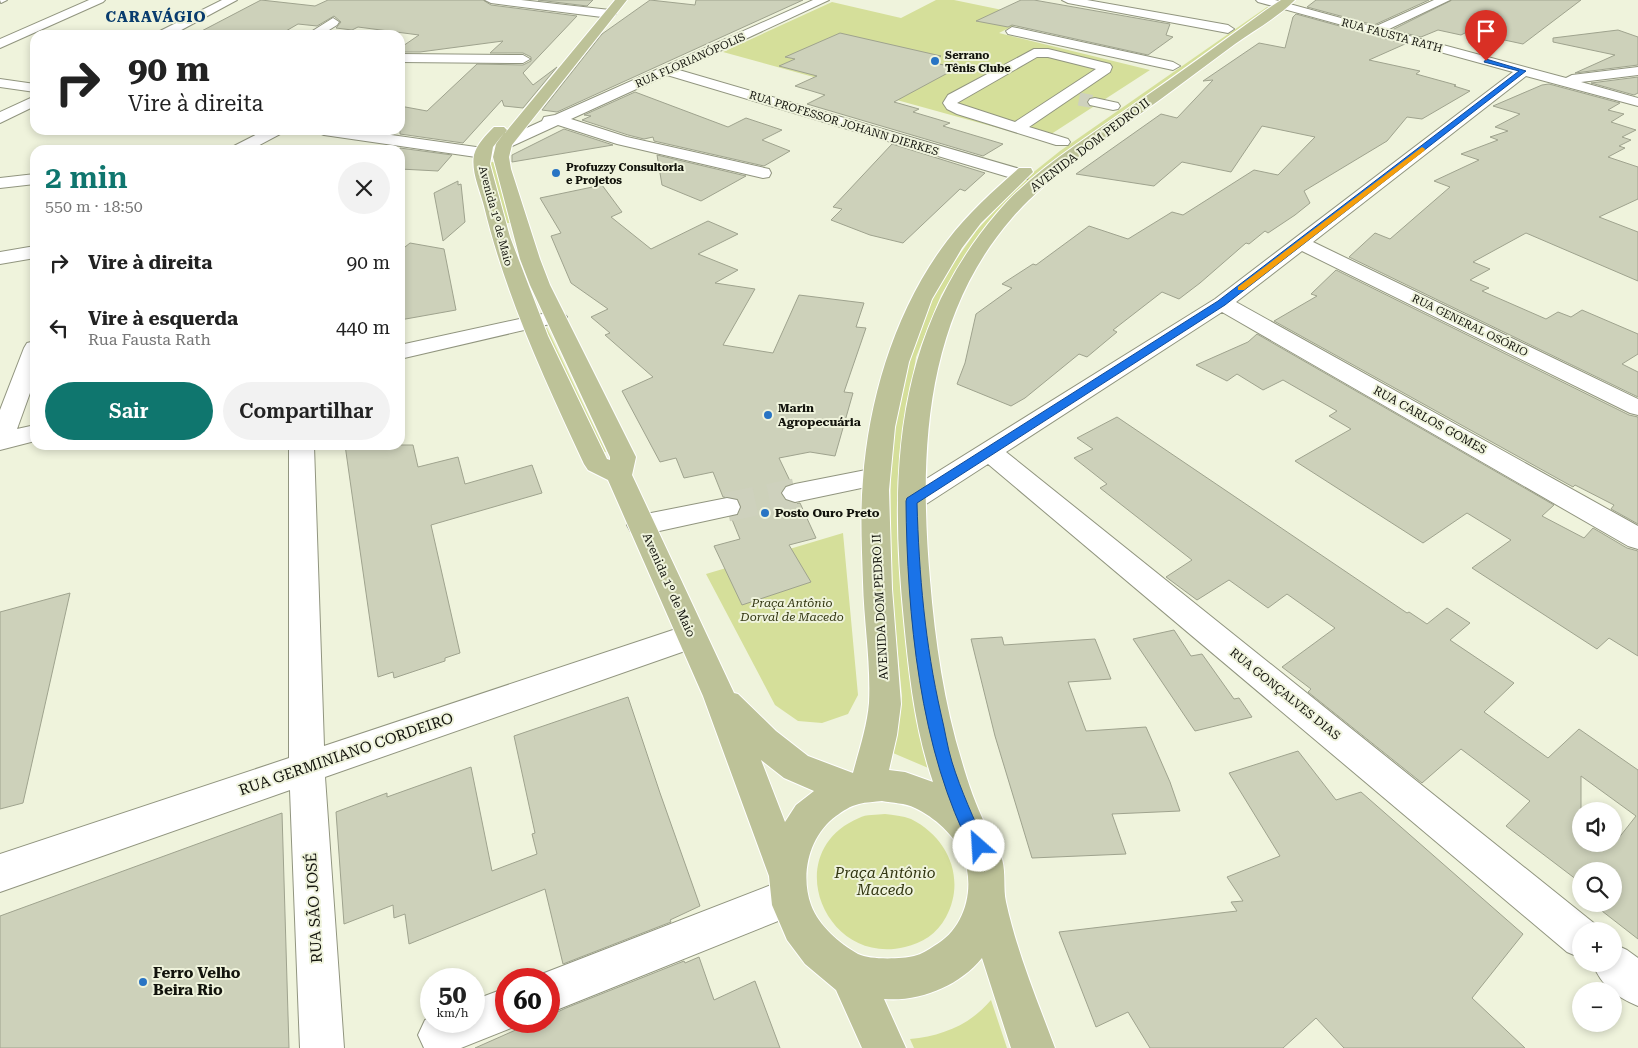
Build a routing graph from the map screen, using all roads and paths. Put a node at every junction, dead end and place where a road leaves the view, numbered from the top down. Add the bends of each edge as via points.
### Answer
1 (99, 0) edge
2 (231, 0) edge
3 (491, 0) edge
4 (823, 0) edge
5 (1068, 0) edge
6 (1444, 0) edge
7 (1274, 1) edge
8 (609, 6) edge
9 (333, 22) dead end
10 (1228, 29) junction
11 (32, 30) edge
12 (172, 30) edge
13 (320, 30) edge
14 (30, 31) edge
15 (1012, 31) dead end
16 (1375, 31) junction
17 (0, 44) edge
18 (523, 58) dead end
19 (409, 60) edge
20 (1173, 66) junction
21 (667, 70) junction
22 (1638, 70) edge
23 (1523, 71) junction
24 (1561, 81) junction
25 (0, 83) edge
26 (30, 87) edge
27 (1086, 102) junction
28 (1638, 102) edge
29 (30, 103) edge
30 (527, 116) junction
31 (0, 118) edge
32 (557, 120) junction
33 (1017, 128) junction
34 (267, 135) edge
35 (363, 135) edge
36 (1062, 142) junction
37 (504, 144) junction
38 (248, 145) edge
39 (483, 153) junction
40 (763, 173) dead end
41 (1021, 175) junction
42 (30, 180) edge
43 (0, 184) edge
44 (521, 231) junction
45 (499, 234) junction
46 (1301, 243) junction
47 (30, 253) edge
48 (0, 258) edge
49 (1222, 303) junction
50 (556, 317) junction
51 (531, 323) junction
52 (405, 351) edge
53 (30, 361) edge
54 (1638, 408) edge
55 (30, 434) edge
56 (0, 441) edge
57 (301, 450) edge
58 (989, 451) junction
59 (619, 475) junction
60 (876, 477) junction
61 (795, 493) tunnel mouth
62 (911, 501) junction
63 (727, 507) tunnel mouth
64 (642, 525) junction
65 (1638, 539) edge
66 (691, 636) junction
67 (719, 696) junction
68 (307, 768) junction
69 (859, 787) junction
70 (970, 832) junction
71 (0, 873) edge
72 (788, 884) junction
73 (986, 900) junction
74 (1572, 931) edge
75 (1622, 972) edge
76 (850, 974) junction
77 (1638, 985) edge
78 (560, 987) edge
79 (495, 1013) edge
80 (440, 1035) dead end
81 (322, 1048) edge
82 (884, 1048) edge
83 (1033, 1048) edge

1 - 11 street
2 - 12 street
3 - 8 street
4 - 21 street, RUA FLORIANÓPOLIS
5 - 10 street
6 - 16 street
7 - 10 main road, AVENIDA DOM PEDRO II
7 - 16 street, RUA FAUSTA RATH
7 - 62 main road, AVENIDA DOM PEDRO II via 1051,172 1003,217 977,251 947,306 926,364 916,413
8 - 30 main road
8 - 39 main road, Avenida 1º de Maio via 486,144
9 - 13 street
10 - 20 main road, AVENIDA DOM PEDRO II
14 - 17 street
15 - 20 street
16 - 23 street, RUA FAUSTA RATH
18 - 19 street
20 - 27 main road, AVENIDA DOM PEDRO II
21 - 32 street, RUA FLORIANÓPOLIS
21 - 41 street, RUA PROFESSOR JOHANN DIERKES
22 - 24 street
23 - 24 street, RUA FAUSTA RATH
23 - 46 street
24 - 28 street, RUA FAUSTA RATH
25 - 26 street
27 - 33 street
27 - 33 street via 1104,67 1034,52 953,98 950,103 962,112
27 - 36 main road, AVENIDA DOM PEDRO II
29 - 31 street
30 - 32 street
30 - 37 main road
32 - 37 street, RUA FLORIANÓPOLIS
32 - 40 street via 614,138
33 - 36 street
34 - 38 street
35 - 39 street
36 - 41 main road, AVENIDA DOM PEDRO II
37 - 39 main road
37 - 44 main road, Avenida 1º de Maio via 503,169
39 - 45 main road, Avenida 1º de Maio via 482,164
41 - 60 main road, AVENIDA DOM PEDRO II via 964,231 934,272 918,305 897,360 884,418
42 - 43 street
44 - 45 main road
44 - 50 main road, Avenida 1º de Maio via 540,285
45 - 51 main road, Avenida 1º de Maio
46 - 49 street
46 - 54 street, RUA GENERAL OSÓRIO
47 - 48 street
49 - 58 street
49 - 65 street, RUA CARLOS GOMES
50 - 51 street
50 - 59 main road, Avenida 1º de Maio via 623,457
51 - 52 street
51 - 59 main road, Avenida 1º de Maio via 597,464
53 - 56 street
55 - 56 street
57 - 68 street, RUA SÃO JOSÉ
58 - 62 street
58 - 74 street, RUA GONÇALVES DIAS
59 - 64 main road, Avenida 1º de Maio
60 - 61 street
60 - 69 main road, AVENIDA DOM PEDRO II via 884,705 882,731
62 - 70 main road, AVENIDA DOM PEDRO II via 916,589 928,686 944,761
63 - 64 street
64 - 66 main road, Avenida 1º de Maio
66 - 67 main road, Avenida 1º de Maio
66 - 68 street, RUA GERMINIANO CORDEIRO
67 - 69 main road, Avenida 1º de Maio via 764,742 796,767
67 - 72 main road, Avenida 1º de Maio
68 - 71 street, RUA GERMINIANO CORDEIRO
68 - 81 street, RUA SÃO JOSÉ
69 - 70 main road via 897,785 940,802
69 - 72 main road via 823,804 811,815 794,842
70 - 73 main road via 979,846 987,880
72 - 76 main road, Avenida 1º de Maio via 797,919 818,949
72 - 78 street
73 - 76 main road via 975,933 960,953 930,973 895,980
73 - 83 main road
75 - 77 street
76 - 82 main road
79 - 80 street

